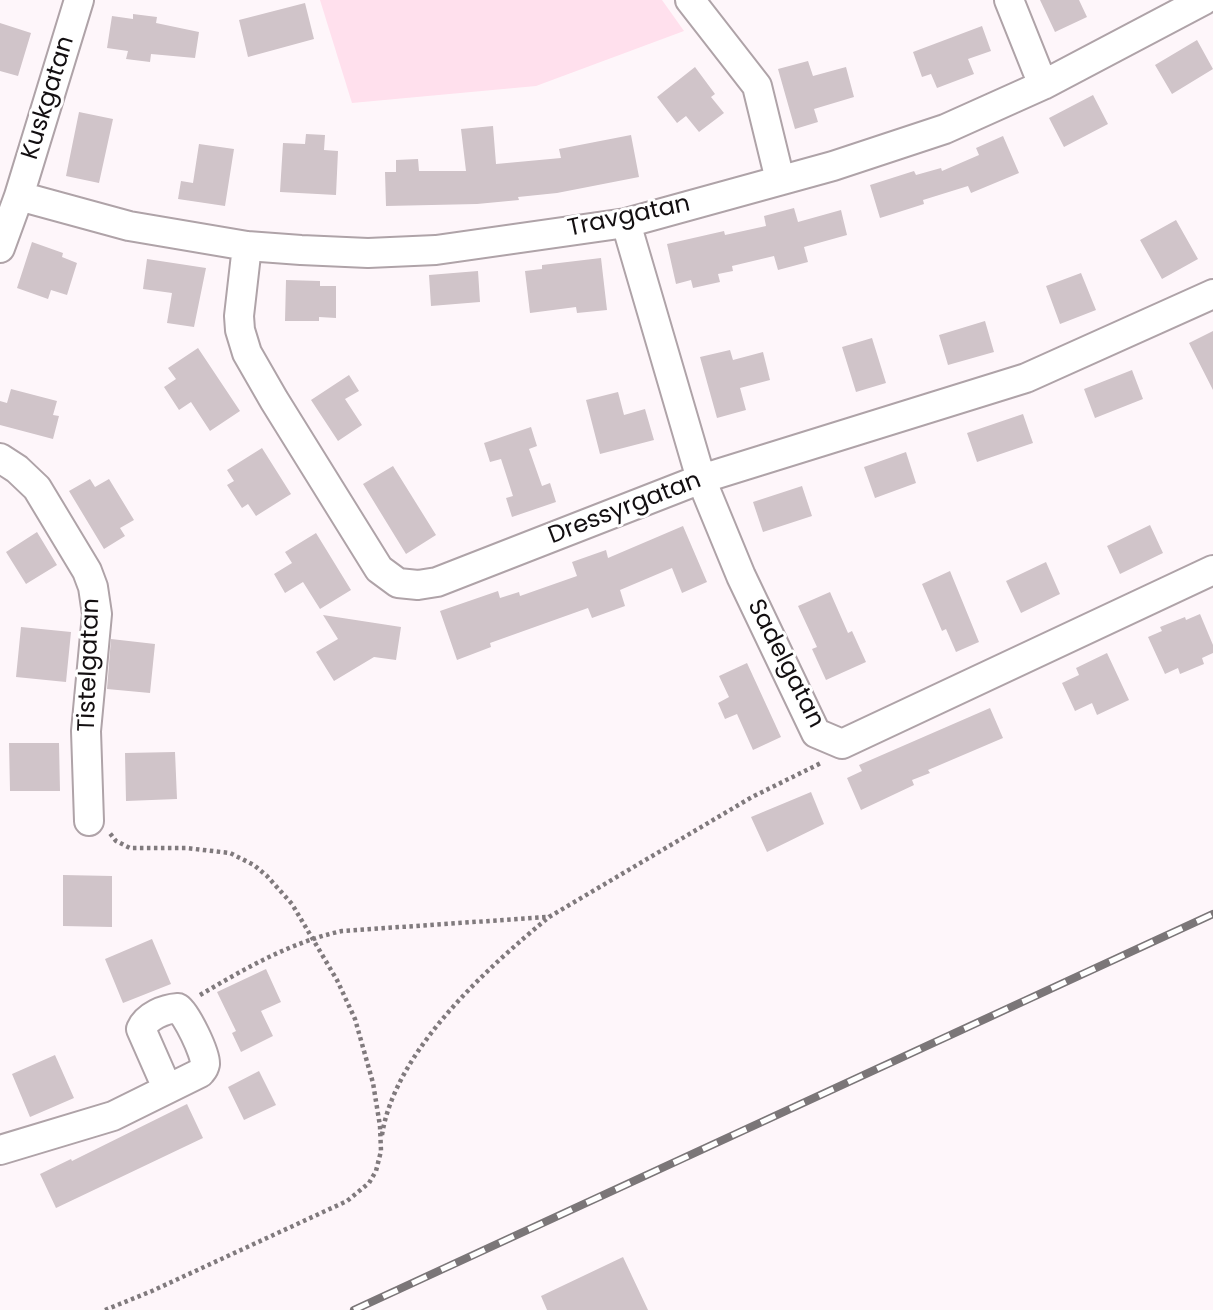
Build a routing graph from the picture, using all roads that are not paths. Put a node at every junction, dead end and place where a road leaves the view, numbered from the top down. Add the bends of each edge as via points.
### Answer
1 (79, 0) edge
2 (690, 0) edge
3 (1009, 0) edge
4 (1204, 0) edge
5 (1043, 85) junction
6 (780, 180) junction
7 (19, 196) junction
8 (626, 223) junction
9 (247, 246) junction
10 (0, 248) edge
11 (1213, 294) edge
12 (0, 458) edge
13 (701, 479) junction
14 (1213, 570) edge
15 (89, 821) road end
16 (167, 1088) junction
17 (0, 1150) edge

1 - 7 street, Kuskgatan
2 - 6 street via 757,86
3 - 5 street
4 - 5 street, Travgatan
5 - 6 street, Travgatan via 945,128
6 - 8 street, Travgatan
7 - 9 street, Travgatan via 128,226
7 - 10 street, Kuskgatan
8 - 9 street, Travgatan via 436,250 368,253
8 - 13 street, Sadelgatan
9 - 13 street, Dressyrgatan via 239,316 247,353 366,553 398,583 437,582
11 - 13 street, Dressyrgatan via 1026,378
12 - 15 street, Tistelgatan via 37,488 93,587 95,636 86,731
13 - 14 street, Sadelgatan via 741,576 816,733 842,744
16 - 16 street via 141,1028 149,1018 178,1008 185,1013 205,1062 200,1073
16 - 17 street via 113,1116

